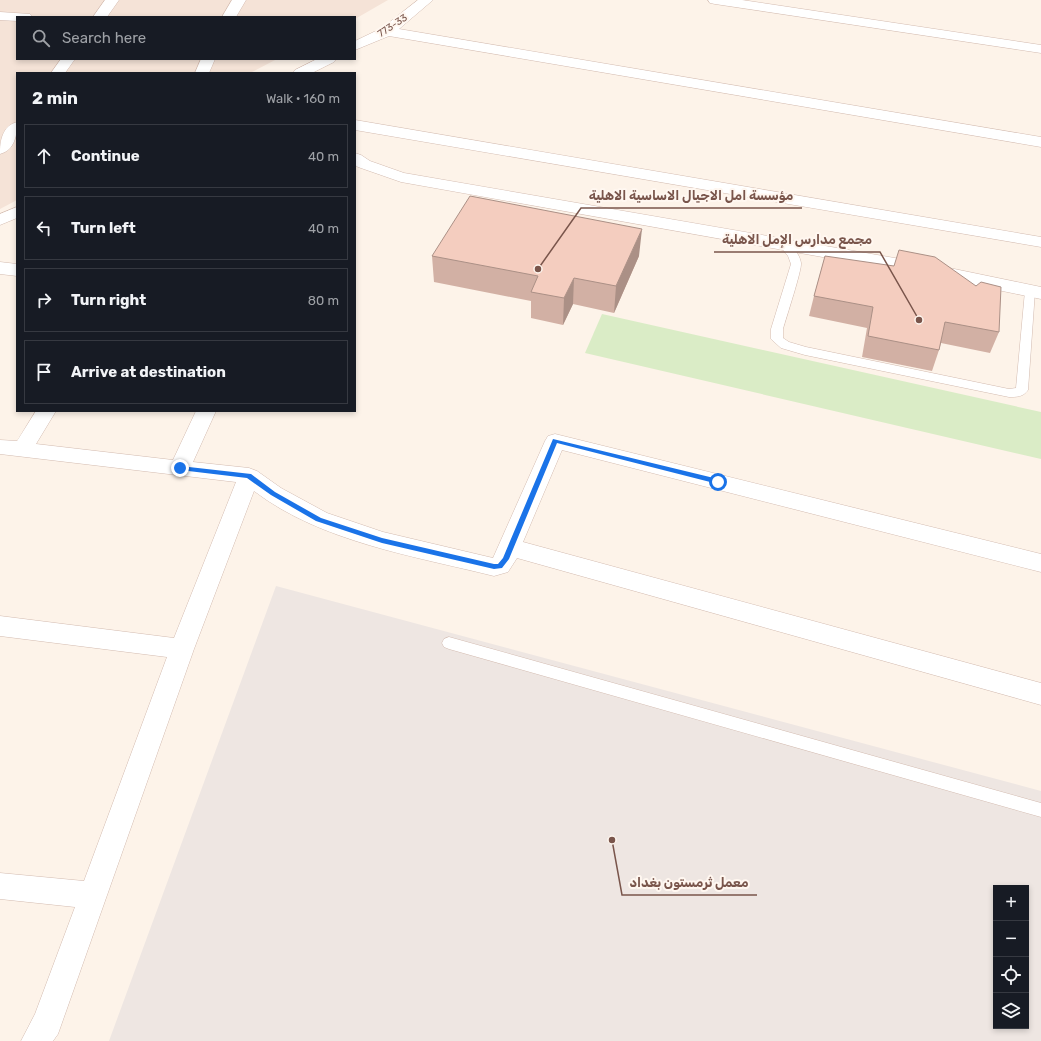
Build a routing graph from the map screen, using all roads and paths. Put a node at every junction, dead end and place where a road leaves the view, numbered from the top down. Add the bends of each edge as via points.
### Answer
1 (112, 0) edge
2 (239, 0) edge
3 (426, 0) edge
4 (715, 0) edge
5 (736, 2) edge
6 (0, 16) edge
7 (101, 16) edge
8 (230, 16) edge
9 (16, 17) edge
10 (381, 34) junction
11 (356, 35) edge
12 (356, 46) edge
13 (1041, 49) edge
14 (67, 60) edge
15 (208, 60) edge
16 (327, 60) edge
17 (59, 72) edge
18 (202, 72) edge
19 (302, 72) edge
20 (356, 124) edge
21 (16, 128) edge
22 (1041, 142) edge
23 (0, 149) edge
24 (356, 159) edge
25 (16, 212) edge
26 (0, 220) edge
27 (1041, 242) edge
28 (784, 245) junction
29 (0, 268) edge
30 (16, 270) edge
31 (1035, 292) edge
32 (45, 412) edge
33 (206, 412) edge
34 (0, 447) edge
35 (22, 450) junction
36 (180, 468) junction
37 (249, 476) junction
38 (510, 547) junction
39 (1041, 563) edge
40 (0, 626) edge
41 (449, 643) dead end
42 (182, 649) junction
43 (1041, 694) edge
44 (1041, 810) edge
45 (0, 886) edge
46 (94, 895) junction
47 (36, 1041) edge

1 - 7 street
2 - 8 street
3 - 10 street, 773-33
4 - 5 street
5 - 13 street
6 - 9 street
10 - 11 street
10 - 12 street, 773-33
10 - 22 street
14 - 17 street
15 - 18 street
16 - 19 street
20 - 27 street
21 - 23 street
24 - 28 street via 401,177
25 - 26 street
28 - 31 street via 935,271
28 - 31 lane via 796,264 777,329 777,339 785,345 1009,393 1018,393 1022,390
29 - 30 street
32 - 35 street
33 - 36 street
34 - 35 street
35 - 36 street
36 - 37 street
37 - 38 street via 273,494 319,520 382,540 494,567 503,563
37 - 42 street
38 - 39 street via 555,441
38 - 43 street
40 - 42 street
41 - 44 lane
42 - 46 street
45 - 46 street
46 - 47 street via 47,1023

